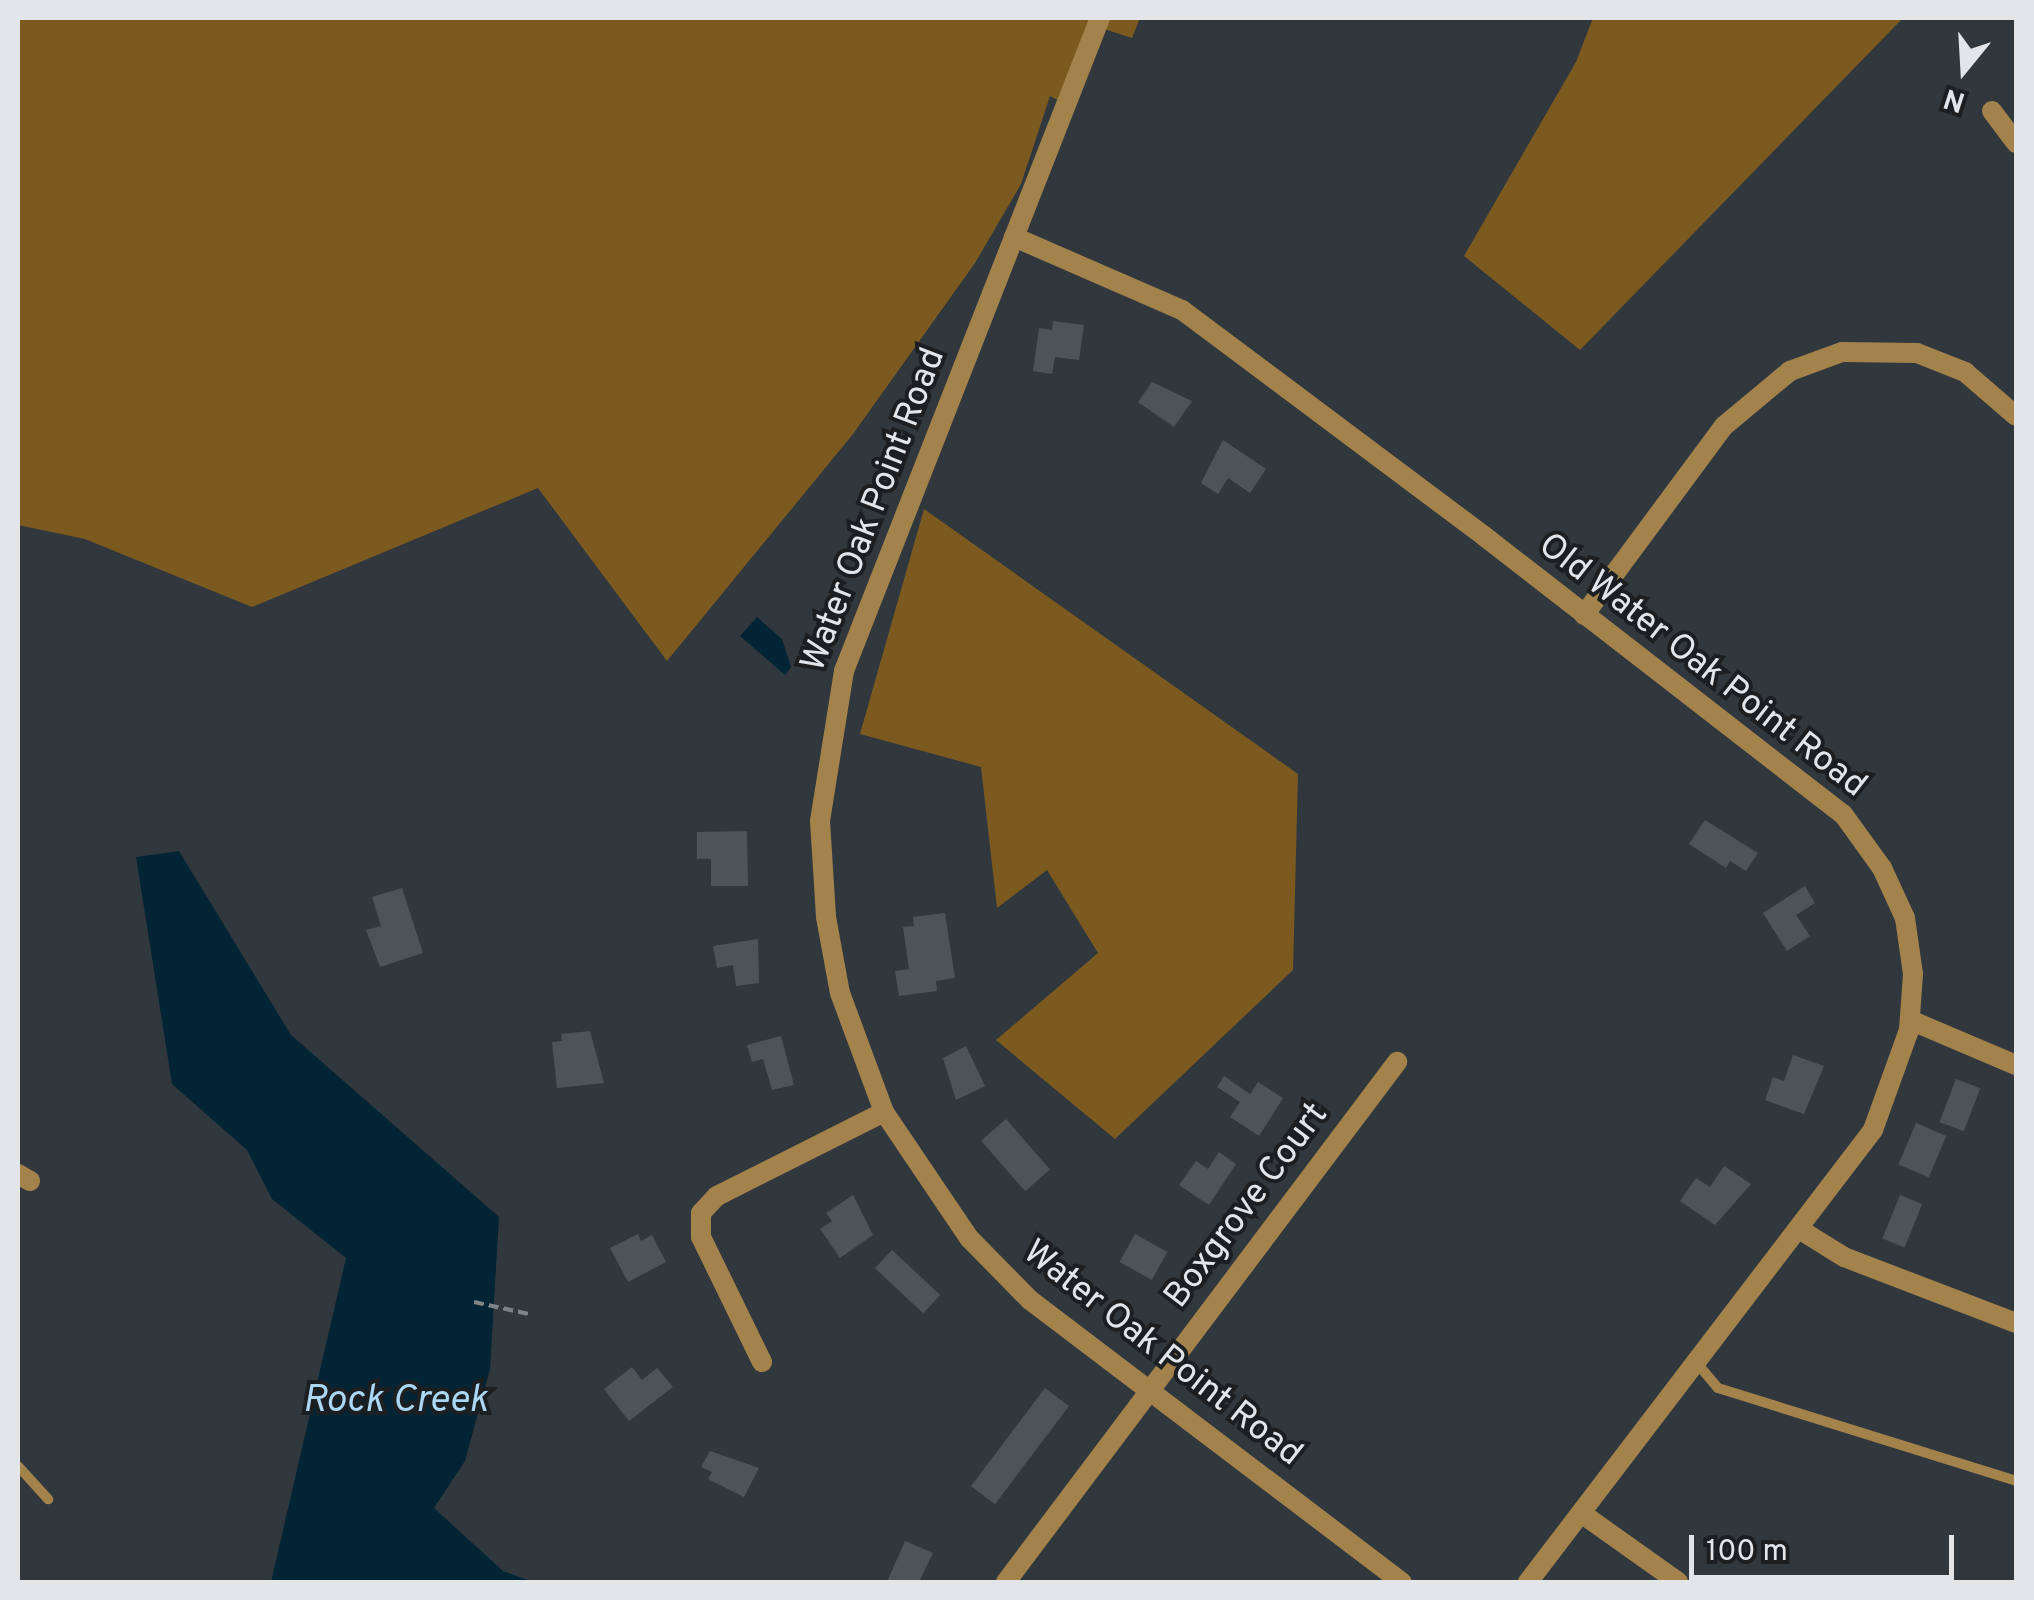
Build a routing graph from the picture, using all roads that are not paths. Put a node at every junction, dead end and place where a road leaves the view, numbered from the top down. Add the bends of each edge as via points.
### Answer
1 (1100, 18) edge
2 (1992, 111) dead end
3 (2016, 143) edge
4 (1014, 238) junction
5 (2014, 407) edge
6 (1584, 614) junction
7 (1910, 1020) junction
8 (1398, 1062) dead end
9 (2016, 1066) edge
10 (884, 1112) junction
11 (1799, 1229) junction
12 (2016, 1323) edge
13 (762, 1362) dead end
14 (1696, 1362) junction
15 (1149, 1390) junction
16 (18, 1466) edge
17 (2016, 1481) edge
18 (48, 1499) dead end
19 (1581, 1513) junction
20 (1006, 1582) edge
21 (1402, 1582) edge
22 (1528, 1582) edge
23 (1678, 1582) edge

1 - 4 street, Water Oak Point Road
2 - 3 street
4 - 6 street, Old Water Oak Point Road via 1182,310
4 - 10 street, Water Oak Point Road via 862,621 830,738 820,821 826,917 844,1008
5 - 6 street via 1965,372 1894,349 1842,352 1790,371 1724,426
6 - 7 street, Old Water Oak Point Road via 1820,794 1854,828 1905,918
7 - 9 street
7 - 11 street, Old Water Oak Point Road via 1880,1118
8 - 15 street, Boxgrove Court
10 - 13 street via 717,1196 701,1213 701,1237
10 - 15 street, Water Oak Point Road via 969,1238 1030,1300
11 - 12 street via 1862,1265
11 - 14 street, Old Water Oak Point Road
14 - 17 lane via 1718,1388
14 - 19 street, Old Water Oak Point Road
15 - 20 street, Boxgrove Court
15 - 21 street, Water Oak Point Road
16 - 18 lane
19 - 22 street, Old Water Oak Point Road
19 - 23 street

